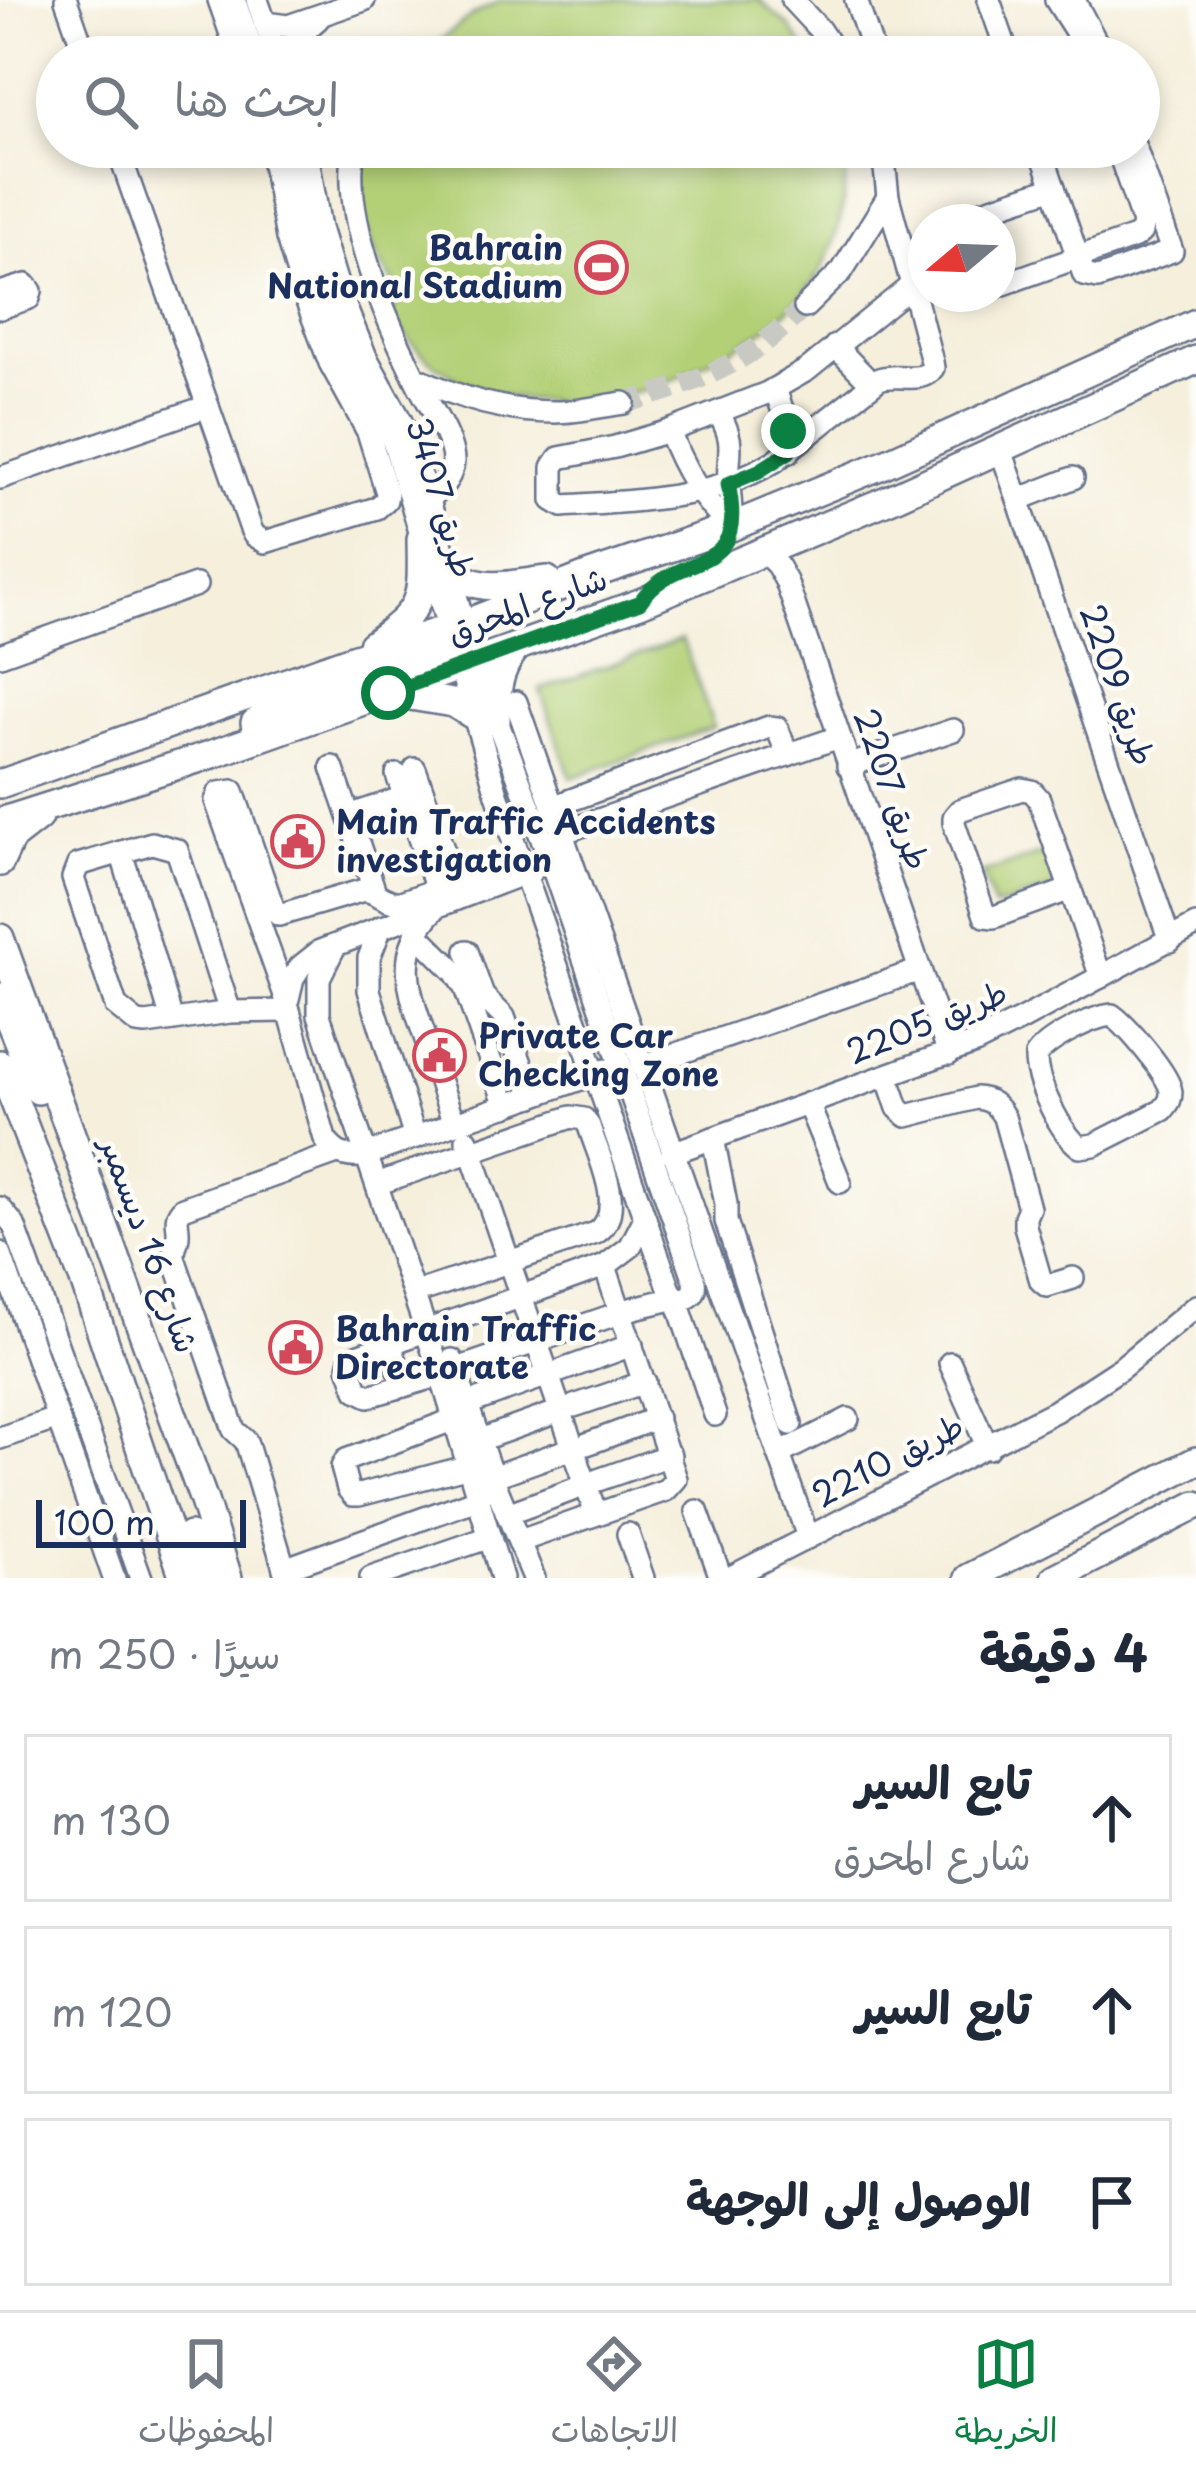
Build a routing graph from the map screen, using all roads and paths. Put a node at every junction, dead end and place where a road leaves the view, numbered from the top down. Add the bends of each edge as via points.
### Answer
1 (66, 0) edge
2 (219, 0) edge
3 (234, 0) edge
4 (257, 0) edge
5 (364, 0) edge
6 (792, 0) edge
7 (856, 0) edge
8 (989, 0) edge
9 (1056, 0) edge
10 (1074, 0) edge
11 (323, 15) junction
12 (265, 23) junction
13 (79, 36) edge
14 (232, 36) edge
15 (247, 36) edge
16 (270, 36) edge
17 (301, 36) edge
18 (824, 36) edge
19 (868, 36) edge
20 (1002, 36) edge
21 (1077, 36) edge
22 (1093, 36) edge
23 (124, 168) edge
24 (274, 168) edge
25 (291, 168) edge
26 (310, 168) edge
27 (352, 168) edge
28 (884, 168) edge
29 (1047, 168) edge
30 (1124, 168) edge
31 (1143, 168) edge
32 (1054, 187) junction
33 (887, 197) junction
34 (1003, 204) edge
35 (908, 253) edge
36 (1078, 257) junction
37 (1016, 279) edge
38 (908, 291) edge
39 (0, 293) edge
40 (0, 308) edge
41 (805, 308) tunnel mouth
42 (924, 312) edge
43 (1196, 323) edge
44 (835, 346) junction
45 (345, 352) junction
46 (1196, 360) edge
47 (415, 377) junction
48 (872, 383) junction
49 (775, 388) junction
50 (624, 403) tunnel mouth
51 (208, 406) junction
52 (719, 414) junction
53 (669, 431) junction
54 (1001, 450) junction
55 (789, 452) junction
56 (0, 478) edge
57 (1073, 478) dead end
58 (728, 484) junction
59 (703, 492) junction
60 (429, 500) junction
61 (1020, 500) junction
62 (731, 527) junction
63 (421, 539) junction
64 (764, 552) junction
65 (447, 566) junction
66 (587, 577) junction
67 (196, 585) dead end
68 (640, 602) junction
69 (459, 646) junction
70 (516, 648) junction
71 (5, 653) edge
72 (352, 659) junction
73 (388, 693) junction
74 (495, 713) junction
75 (953, 730) dead end
76 (838, 737) junction
77 (213, 754) junction
78 (788, 755) junction
79 (0, 761) edge
80 (57, 763) junction
81 (848, 766) junction
82 (332, 767) dead end
83 (0, 784) edge
84 (522, 784) junction
85 (497, 794) junction
86 (72, 797) junction
87 (552, 807) junction
88 (349, 816) junction
89 (0, 822) edge
90 (561, 833) junction
91 (121, 853) junction
92 (0, 862) edge
93 (551, 863) junction
94 (524, 873) junction
95 (1070, 889) junction
96 (375, 892) junction
97 (443, 893) junction
98 (1196, 925) edge
99 (382, 928) junction
100 (416, 933) junction
101 (0, 938) edge
102 (1170, 941) junction
103 (336, 945) junction
104 (467, 951) dead end
105 (920, 970) junction
106 (1101, 977) junction
107 (0, 997) edge
108 (1047, 1006) junction
109 (288, 1007) junction
110 (230, 1012) junction
111 (172, 1020) junction
112 (1064, 1035) junction
113 (949, 1054) junction
114 (0, 1064) edge
115 (631, 1065) junction
116 (595, 1074) junction
117 (887, 1076) junction
118 (532, 1096) junction
119 (808, 1104) junction
120 (506, 1106) junction
121 (457, 1123) junction
122 (415, 1138) junction
123 (713, 1138) junction
124 (471, 1151) junction
125 (337, 1153) junction
126 (371, 1153) junction
127 (672, 1153) junction
128 (388, 1180) junction
129 (840, 1182) dead end
130 (0, 1208) edge
131 (645, 1218) junction
132 (401, 1236) junction
133 (110, 1238) junction
134 (9, 1256) edge
135 (509, 1261) junction
136 (605, 1267) junction
137 (1073, 1278) dead end
138 (85, 1283) junction
139 (427, 1289) junction
140 (1196, 1290) edge
141 (521, 1295) junction
142 (676, 1298) junction
143 (1196, 1306) edge
144 (621, 1313) junction
145 (432, 1327) junction
146 (537, 1342) junction
147 (390, 1343) junction
148 (632, 1345) junction
149 (950, 1364) dead end
150 (554, 1373) junction
151 (442, 1374) junction
152 (645, 1382) junction
153 (404, 1386) junction
154 (1074, 1398) junction
155 (567, 1408) junction
156 (461, 1412) junction
157 (716, 1415) dead end
158 (58, 1418) junction
159 (657, 1418) junction
160 (848, 1419) dead end
161 (791, 1424) dead end
162 (0, 1438) edge
163 (580, 1446) junction
164 (988, 1448) junction
165 (779, 1454) junction
166 (670, 1455) junction
167 (1196, 1461) edge
168 (478, 1462) junction
169 (592, 1483) junction
170 (480, 1498) junction
171 (1196, 1505) edge
172 (454, 1507) junction
173 (697, 1510) dead end
174 (512, 1512) junction
175 (596, 1514) junction
176 (166, 1520) junction
177 (628, 1534) dead end
178 (490, 1537) junction
179 (808, 1537) junction
180 (520, 1540) junction
181 (285, 1573) edge
182 (530, 1576) edge
183 (114, 1578) edge
184 (141, 1578) edge
185 (175, 1578) edge
186 (184, 1578) edge
187 (205, 1578) edge
188 (228, 1578) edge
189 (371, 1578) edge
190 (502, 1578) edge
191 (643, 1578) edge
192 (725, 1578) edge
193 (969, 1578) edge
194 (1055, 1578) edge

1 - 13 street
2 - 14 street
3 - 15 street
4 - 12 street
5 - 11 street
6 - 18 street
7 - 19 street
8 - 20 street
9 - 21 street
10 - 22 street
11 - 12 street via 282,27
11 - 17 street
12 - 16 street
23 - 51 street
24 - 45 street via 292,256
25 - 45 street, طريق 3407 via 304,235
26 - 45 street, طريق 3407 via 340,294
27 - 47 street via 366,257
28 - 33 street
29 - 32 street
30 - 36 street via 1144,224 1138,235
31 - 36 street via 1172,251 1097,278 1084,275
32 - 34 street
32 - 36 street
33 - 35 street
33 - 41 street via 842,271
36 - 37 street
38 - 44 street
39 - 40 street via 31,291
42 - 48 street via 933,368 924,377 896,374
43 - 62 main road, شارع المحرق
44 - 48 street
44 - 49 street
45 - 51 street via 387,493 376,508 272,542 259,539
45 - 60 street, طريق 3407 via 401,421
45 - 63 street, طريق 3407 via 394,442
46 - 54 main road, شارع المحرق
47 - 50 street via 486,406 558,412
47 - 60 street via 452,454 449,479
48 - 55 street
49 - 52 street
49 - 55 street
51 - 56 street
52 - 53 street
52 - 58 street via 731,443
53 - 59 street
53 - 59 street via 559,458 554,500 563,506
54 - 61 street, طريق 2209
54 - 64 main road, شارع المحرق
55 - 58 street
57 - 61 street
58 - 59 street
58 - 62 street
59 - 62 street
60 - 65 street, طريق 3407
61 - 102 street, طريق 2209
62 - 64 main road
62 - 66 main road, شارع المحرق
62 - 68 main road via 722,550 654,584
63 - 69 street, طريق 3407
63 - 72 main road via 421,591 412,613
64 - 68 main road, شارع المحرق
64 - 76 street, طريق 2207 via 786,581
65 - 66 main road via 462,580 489,586
65 - 69 street, طريق 3407
66 - 69 main road, شارع المحرق
67 - 71 street
68 - 70 main road, شارع المحرق
69 - 70 main road, شارع المحرق
69 - 72 main road, شارع المحرق
69 - 73 main road, شارع المحرق
69 - 74 street
69 - 77 main road via 264,717
70 - 74 main road via 498,677
72 - 80 main road, شارع المحرق
73 - 74 main road
73 - 77 main road, شارع المحرق
74 - 84 street
74 - 85 street
74 - 87 street
75 - 81 street
76 - 78 street
76 - 81 street, طريق 2207
77 - 86 main road, شارع المحرق
78 - 87 street via 777,728 769,727
78 - 90 street
79 - 80 main road
80 - 83 main road, شارع المحرق
81 - 105 street, طريق 2207
82 - 88 street
84 - 85 street
84 - 93 street
85 - 94 street
86 - 89 main road, شارع المحرق
86 - 92 main road via 18,830
87 - 90 street
88 - 96 street
88 - 97 street via 410,783
90 - 115 street
91 - 110 street via 152,843 177,850
91 - 111 street
91 - 111 street via 78,865 73,878 116,1006 137,1023
93 - 94 street
93 - 115 street
94 - 97 street
94 - 116 street
95 - 95 street via 1032,791 955,814 986,916
95 - 106 street
96 - 97 street via 396,903
96 - 109 street via 276,914 233,791 219,793
97 - 99 street
97 - 100 street
98 - 102 street, طريق 2205
99 - 103 street
99 - 122 street via 369,958 369,990
100 - 120 street via 465,988
100 - 121 street via 409,991
101 - 133 main road, شارع 16 ديسمبر
102 - 106 street, طريق 2205
103 - 109 street via 300,967
103 - 126 street via 320,978 319,1015
104 - 118 street via 483,996 504,1017
105 - 113 street, طريق 2207
105 - 115 street
106 - 108 street, طريق 2205
107 - 133 main road via 84,1203
108 - 112 street
108 - 113 street, طريق 2205
109 - 110 street
109 - 125 street
110 - 111 street
112 - 112 street via 1040,1049 1035,1066 1080,1147 1169,1102 1167,1082 1118,1019 1096,1018
113 - 117 street, طريق 2205
114 - 138 main road
115 - 116 street
115 - 127 street
115 - 142 street via 695,1280 692,1296
116 - 118 street
116 - 131 street
117 - 119 street, طريق 2205
117 - 137 street via 907,1116 976,1099 999,1109 1041,1281
118 - 120 street
119 - 123 street, طريق 2205
119 - 129 street
120 - 121 street
121 - 122 street
121 - 124 street
122 - 126 street
123 - 127 street, طريق 2205
123 - 161 street via 725,1221
124 - 128 street
124 - 135 street
124 - 135 street via 571,1117 589,1126 611,1196 609,1222
125 - 126 street
125 - 181 street via 183,1208 176,1219 174,1258 234,1430 246,1441
126 - 128 street
126 - 132 street
127 - 165 street
128 - 132 street
130 - 134 street via 14,1225
131 - 136 street via 630,1247
131 - 142 street
132 - 139 street
132 - 145 street
133 - 188 main road, شارع 16 ديسمبر
134 - 158 street
134 - 184 street
135 - 139 street
135 - 141 street
136 - 141 street
136 - 144 street
138 - 176 main road
138 - 187 main road
139 - 145 street
140 - 154 street, طريق 2210
141 - 145 street
141 - 146 street
142 - 144 street
142 - 157 street
143 - 154 street, طريق 2210
144 - 146 street
144 - 148 street
145 - 147 street
145 - 151 street
146 - 150 street
146 - 151 street
147 - 153 street
147 - 153 street via 352,1358 353,1378 365,1396
148 - 150 street
148 - 152 street
149 - 164 street
150 - 155 street
150 - 156 street
151 - 153 street
151 - 156 street
152 - 155 street
152 - 159 street
154 - 164 street, طريق 2210
155 - 163 street
155 - 168 street
156 - 168 street
156 - 168 street
156 - 168 street via 346,1460 350,1492
158 - 162 street
158 - 183 street
159 - 163 street
159 - 166 street
160 - 165 street
163 - 168 street
163 - 169 street
164 - 179 street, طريق 2210
165 - 179 street
166 - 169 street
166 - 175 street via 670,1487
167 - 193 main road
168 - 170 street
168 - 172 street
168 - 174 street
169 - 174 street
169 - 175 street
170 - 172 street
170 - 178 street
171 - 194 main road
172 - 181 street
173 - 192 street
174 - 180 street
175 - 180 street
176 - 185 main road
176 - 186 main road
177 - 191 street
178 - 189 street
178 - 190 street
179 - 192 street, طريق 2210
180 - 182 street

